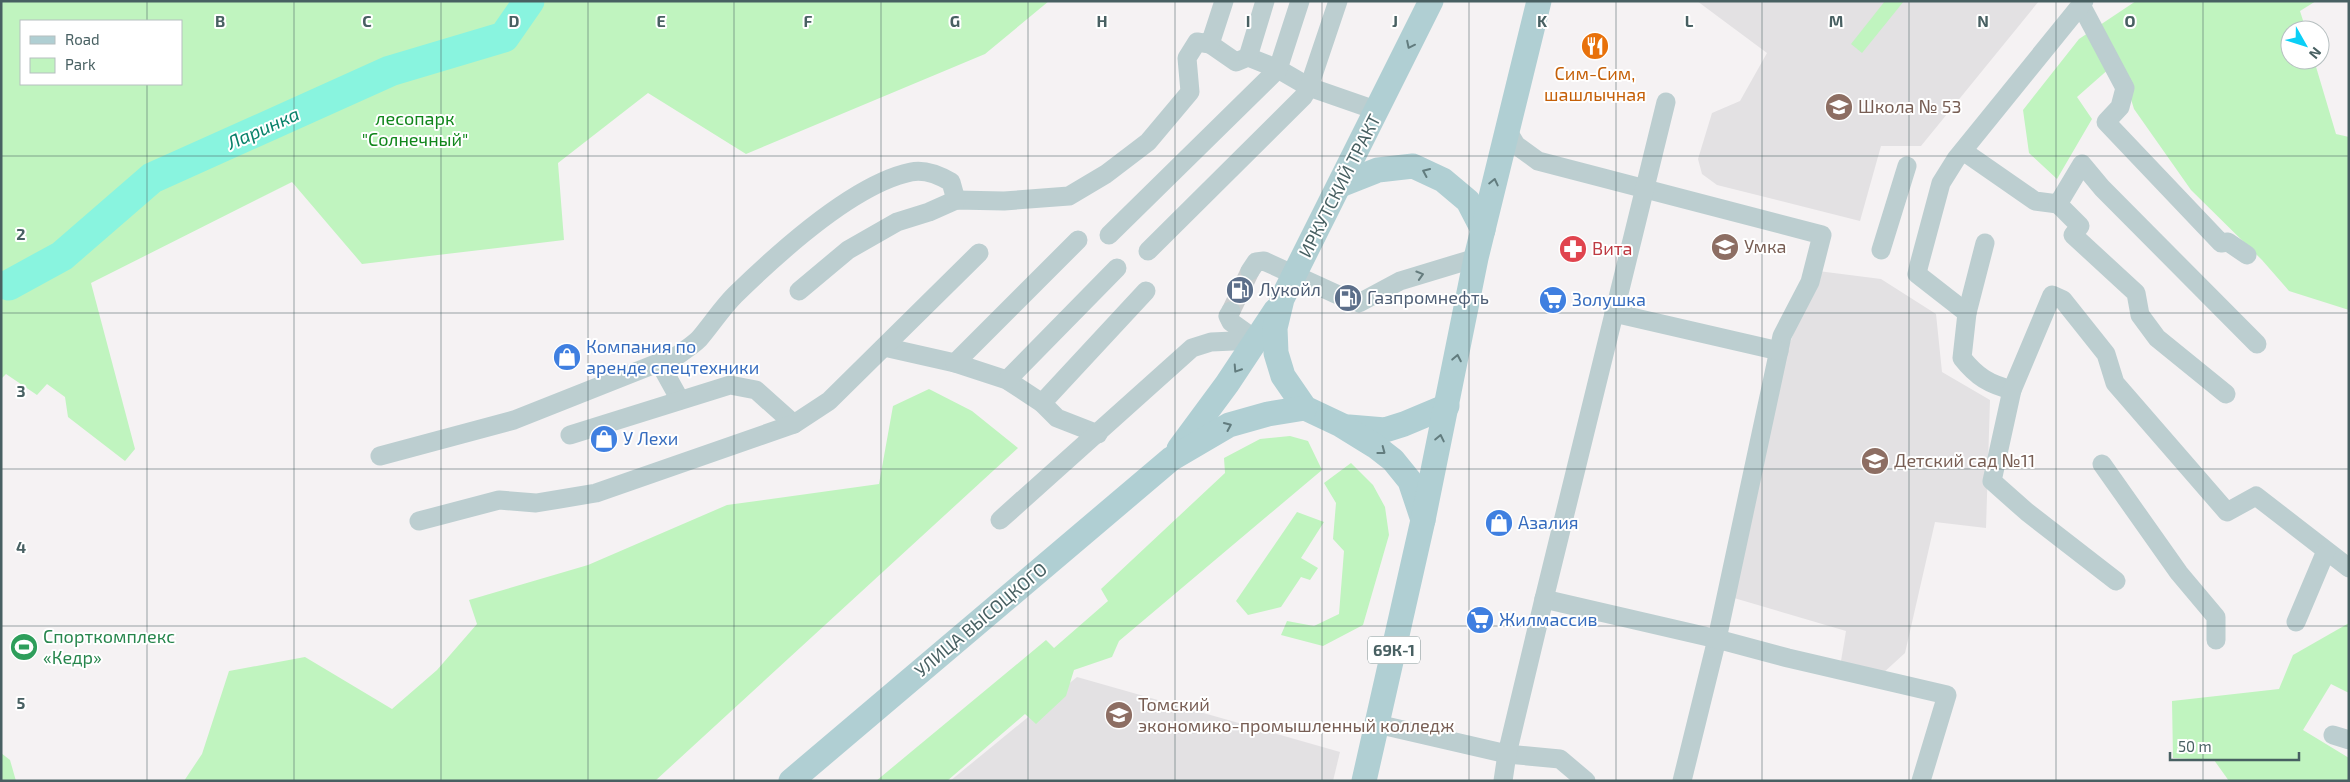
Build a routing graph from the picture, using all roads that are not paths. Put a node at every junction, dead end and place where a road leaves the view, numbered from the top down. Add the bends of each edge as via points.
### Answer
1 (1224, 1) edge
2 (1265, 1) edge
3 (1300, 1) edge
4 (1338, 1) edge
5 (1431, 1) edge
6 (1538, 1) edge
7 (2082, 3) edge
8 (1210, 44) junction
9 (1248, 57) junction
10 (1278, 69) junction
11 (1309, 87) junction
12 (1666, 102) dead end
13 (1378, 111) junction
14 (1507, 130) junction
15 (1962, 152) junction
16 (1907, 166) dead end
17 (1340, 186) junction
18 (1644, 189) junction
19 (956, 200) junction
20 (2058, 204) junction
21 (1483, 230) junction
22 (1108, 235) dead end
23 (1078, 240) dead end
24 (1985, 243) dead end
25 (1880, 250) dead end
26 (1148, 251) dead end
27 (979, 253) dead end
28 (2248, 255) dead end
29 (1476, 258) junction
30 (1117, 268) dead end
31 (1250, 272) tunnel mouth
32 (1294, 276) junction
33 (800, 291) dead end
34 (1146, 291) dead end
35 (1336, 294) tunnel mouth
36 (1282, 299) junction
37 (1360, 302) dead end
38 (1231, 311) dead end
39 (1967, 312) junction
40 (1614, 313) junction
41 (1256, 340) junction
42 (2257, 344) dead end
43 (884, 347) junction
44 (1779, 352) junction
45 (659, 362) junction
46 (955, 363) junction
47 (1007, 380) junction
48 (2012, 390) junction
49 (2226, 394) dead end
50 (680, 400) junction
51 (1042, 403) junction
52 (1447, 406) junction
53 (1305, 408) junction
54 (794, 424) junction
55 (1341, 425) junction
56 (1098, 434) junction
57 (570, 435) dead end
58 (380, 456) dead end
59 (1171, 459) junction
60 (2102, 464) dead end
61 (1000, 520) dead end
62 (1423, 520) junction
63 (419, 521) dead end
64 (2326, 551) junction
65 (2349, 568) edge
66 (2116, 581) dead end
67 (1544, 599) junction
68 (2296, 622) dead end
69 (1716, 639) junction
70 (2216, 640) dead end
71 (1377, 724) junction
72 (1507, 754) junction
73 (791, 781) edge
74 (1364, 781) edge
75 (1503, 781) edge
76 (1586, 781) edge
77 (1682, 781) edge
78 (1921, 781) edge

1 - 8 lane
2 - 9 lane
3 - 10 lane
4 - 11 lane
5 -> 13 main road, ИРКУТСКИЙ ТРАКТ
6 - 14 main road
7 - 15 lane
7 - 28 lane via 2125,88 2120,107 2106,122 2221,243 2228,242
8 - 9 lane via 1236,62
8 - 19 lane via 1197,42 1187,58 1190,92 1148,142 1106,174 1069,196 1004,201
9 - 10 lane
10 - 11 lane
10 - 22 lane
11 - 13 lane
11 - 26 lane via 1303,97
12 - 18 lane
13 - 17 main road, ИРКУТСКИЙ ТРАКТ
14 - 18 lane via 1516,145 1538,161
21 -> 14 main road
15 - 20 lane via 2035,201
15 - 39 lane via 1941,183 1917,274
16 - 25 lane
21 -> 17 main road via 1468,201 1443,180 1413,166 1378,170
17 - 32 main road, ИРКУТСКИЙ ТРАКТ
18 - 40 lane
18 - 44 lane via 1822,235 1810,282 1782,336
19 - 33 lane via 897,222 848,250
19 - 45 lane via 951,182 938,174 913,172 879,183 849,200 808,231 734,296 697,340 678,355
20 - 42 lane via 2082,164
20 - 49 lane via 2080,226 2073,235 2136,293 2140,315 2157,338
21 - 29 main road
23 - 46 lane
24 - 39 lane
27 - 43 lane
37 -> 29 lane via 1400,281
52 -> 29 main road
30 - 47 lane
31 - 32 lane via 1260,260
32 - 35 lane
32 - 36 main road, ИРКУТСКИЙ ТРАКТ
34 - 51 lane
36 - 41 main road, УЛИЦА ВЫСОЦКОГО
36 - 53 main road, ИРКУТСКИЙ ТРАКТ via 1274,328 1276,353 1283,376
38 - 41 lane via 1228,316 1231,322
39 - 48 lane via 1962,358 1989,384
40 - 44 lane
40 - 67 lane
41 - 56 lane via 1211,342 1192,348
41 -> 59 main road, УЛИЦА ВЫСОЦКОГО
43 - 46 lane
43 - 54 lane via 829,401
44 - 69 lane
45 - 50 lane
45 - 58 lane via 514,420
46 - 47 lane
47 - 51 lane
48 - 64 lane via 2052,295 2063,300 2106,354 2115,383 2228,512 2256,496
48 - 66 lane via 1992,480 2027,512
50 - 54 lane via 730,385 756,390
50 - 57 lane
51 - 56 lane via 1056,418
52 - 55 main road via 1385,430
62 -> 52 main road
53 - 55 main road
59 -> 53 main road, УЛИЦА ВЫСОЦКОГО via 1229,425
54 - 63 lane via 596,493 536,503 499,500
55 -> 62 main road via 1393,460 1410,481
56 - 61 lane
59 - 73 main road, УЛИЦА ВЫСОЦКОГО
60 - 70 lane via 2179,573 2216,617
62 - 71 main road, 69К-1
64 - 65 lane
64 - 68 lane
67 - 69 lane
67 - 72 lane
69 - 77 lane
69 - 78 lane via 1947,695
71 - 72 lane
71 - 74 main road, 69К-1
72 - 75 lane
72 - 76 lane via 1560,759

